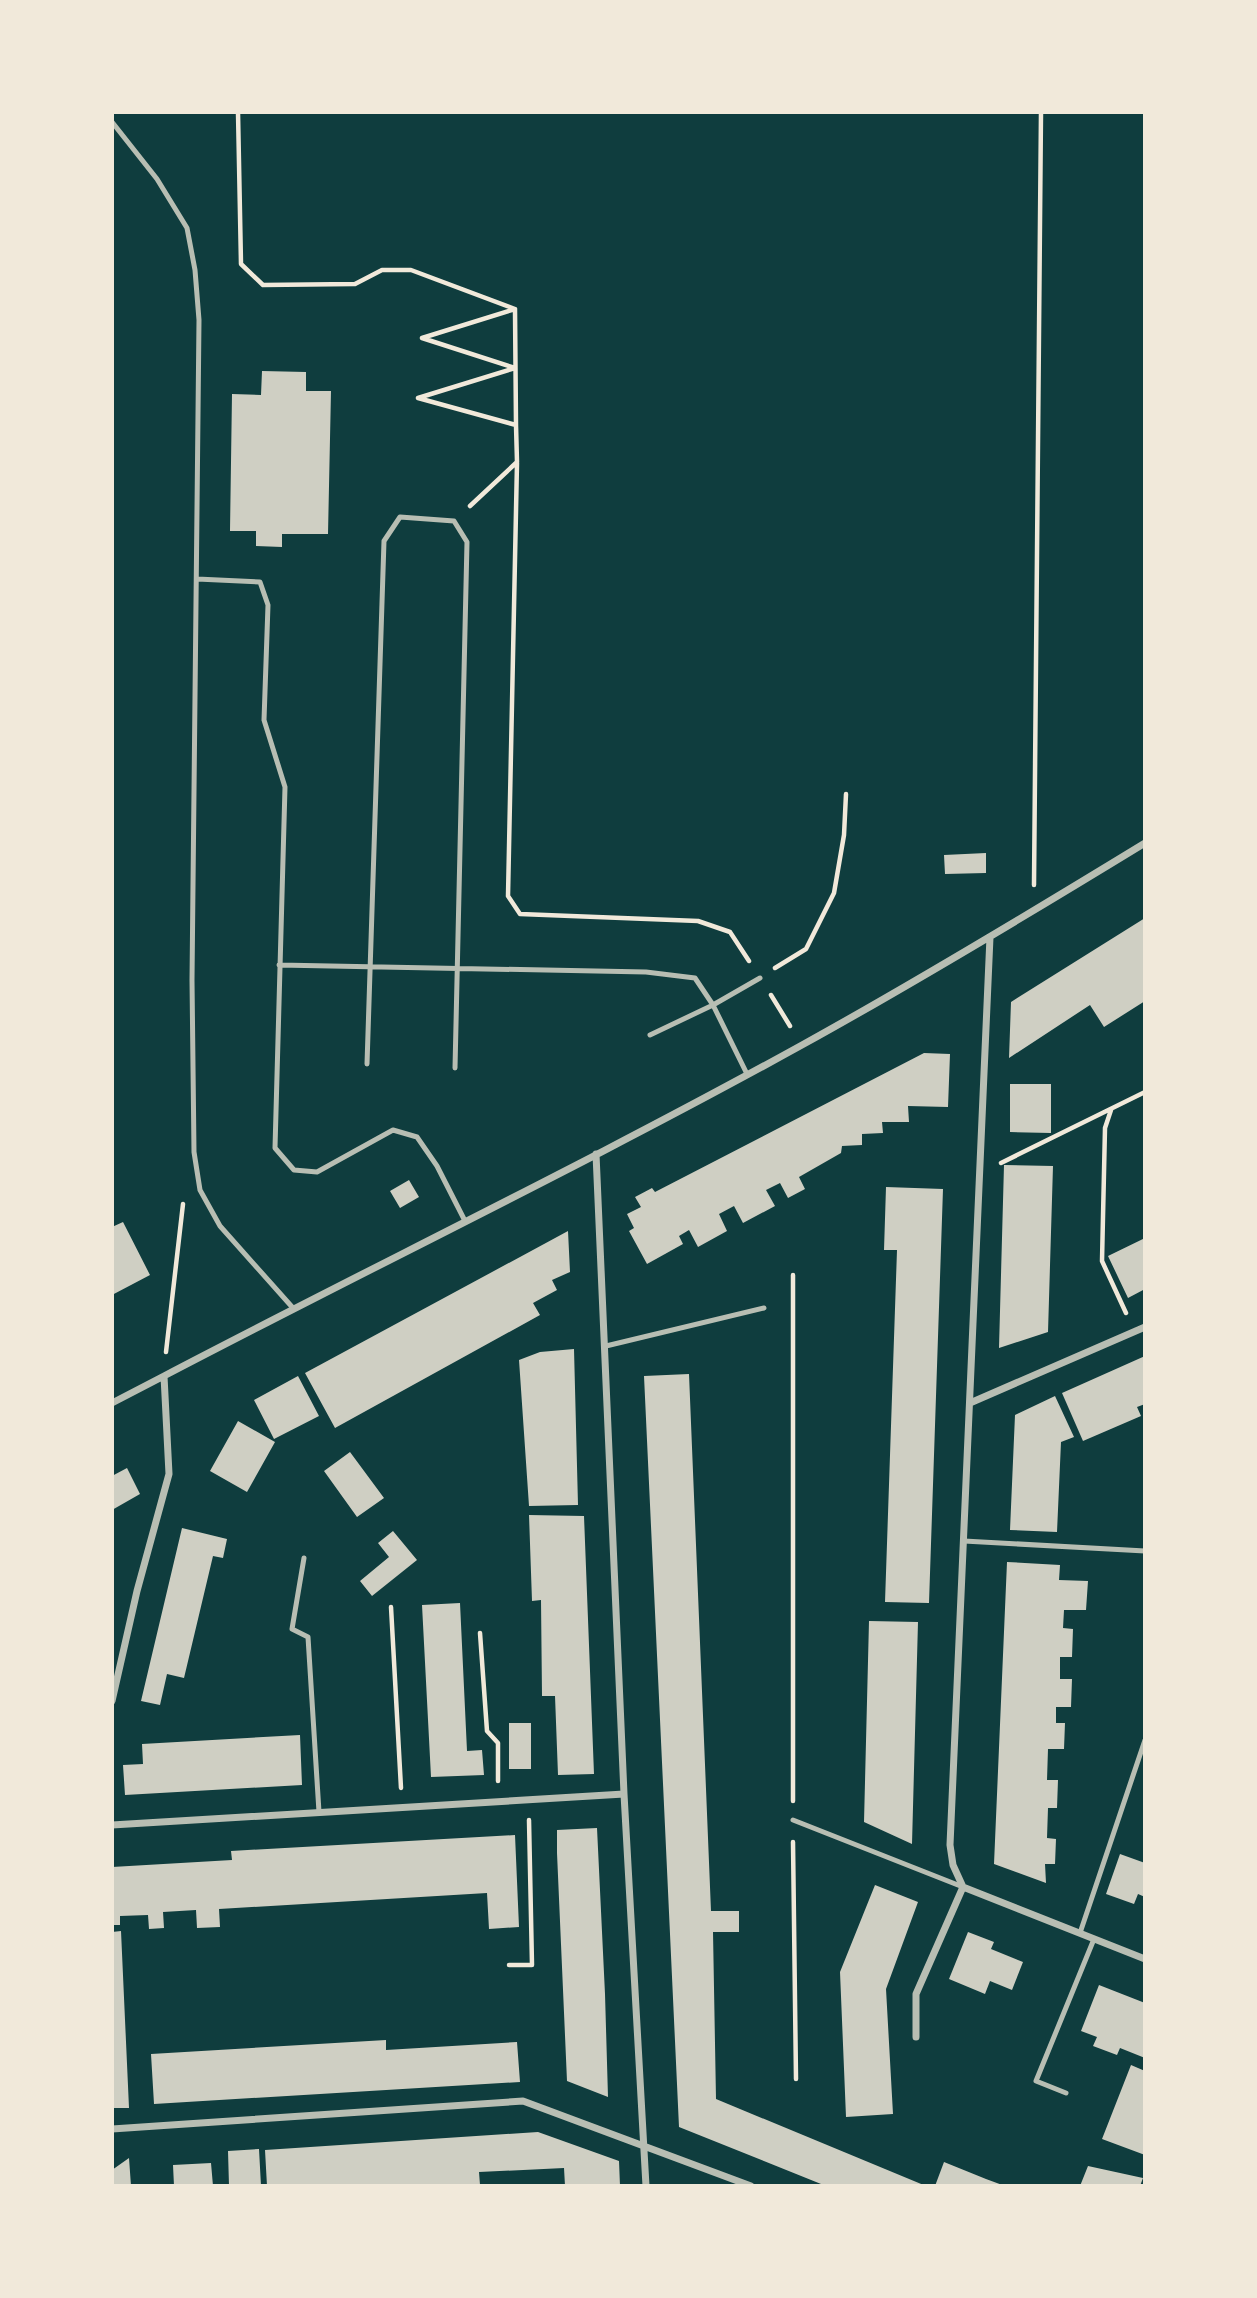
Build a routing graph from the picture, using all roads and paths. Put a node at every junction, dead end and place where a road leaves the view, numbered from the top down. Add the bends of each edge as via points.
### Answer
1 (238, 112) edge
2 (1041, 112) edge
3 (112, 122) edge
4 (516, 309) junction
5 (515, 368) junction
6 (516, 425) junction
7 (517, 462) junction
8 (454, 521) junction
9 (197, 579) junction
10 (846, 794) dead end
11 (1145, 843) edge
12 (1034, 911) junction
13 (990, 937) junction
14 (279, 965) junction
15 (371, 966) junction
16 (457, 969) junction
17 (760, 978) junction
18 (713, 1005) junction
19 (650, 1035) dead end
20 (802, 1045) junction
21 (367, 1064) dead end
22 (455, 1068) dead end
23 (747, 1074) junction
24 (1145, 1092) edge
25 (1111, 1110) junction
26 (596, 1154) junction
27 (981, 1172) junction
28 (184, 1199) dead end
29 (465, 1222) junction
30 (793, 1275) dead end
31 (293, 1308) junction
32 (764, 1308) dead end
33 (1145, 1327) edge
34 (1135, 1331) junction
35 (606, 1346) junction
36 (164, 1376) junction
37 (112, 1403) edge
38 (970, 1403) junction
39 (964, 1541) junction
40 (1145, 1551) edge
41 (304, 1558) dead end
42 (391, 1607) dead end
43 (480, 1633) dead end
44 (112, 1701) edge
45 (1145, 1740) edge
46 (624, 1794) junction
47 (529, 1800) junction
48 (498, 1802) junction
49 (402, 1808) junction
50 (319, 1812) junction
51 (793, 1820) junction
52 (112, 1825) edge
53 (963, 1887) junction
54 (1080, 1933) junction
55 (1094, 1939) junction
56 (1145, 1959) edge
57 (509, 1965) dead end
58 (916, 2037) dead end
59 (796, 2079) dead end
60 (1066, 2093) dead end
61 (112, 2129) edge
62 (644, 2145) junction
63 (646, 2186) edge
64 (751, 2186) edge

1 - 4 path via 241,264 263,285 355,284 382,270 411,270
2 - 12 path
3 - 9 lane via 157,179 187,228 193,259 199,320
4 - 5 path
4 - 5 path via 422,338
5 - 6 path
5 - 6 path via 418,398
6 - 7 path
7 - 8 path
7 - 17 path via 508,896 520,914 698,920 730,932
8 - 15 lane via 400,517 384,541
8 - 16 lane via 467,542
9 - 14 lane via 260,582 268,605 264,720 285,787
9 - 31 lane via 194,1152 200,1190 220,1226
10 - 17 path via 834,893 806,949
11 - 12 street
12 - 13 street
13 - 20 street
13 - 27 street
14 - 15 lane
14 - 29 lane via 275,1148 294,1170 317,1172 393,1130 417,1137
15 - 16 lane
15 - 21 lane
16 - 18 lane via 646,972 695,978
16 - 22 lane
17 - 18 lane
17 - 20 path
18 - 19 lane
18 - 23 lane
20 - 23 street
23 - 26 street
24 - 25 path
25 - 27 path
25 - 34 path via 1105,1128 1102,1261
26 - 29 street
26 - 35 street
27 - 38 street
28 - 36 path
29 - 31 street
30 - 51 path
31 - 36 street
32 - 35 lane
33 - 34 street
34 - 38 street
35 - 46 street
36 - 37 street
36 - 44 street via 169,1474
38 - 39 street
39 - 40 lane
39 - 53 street via 950,1845
41 - 50 lane via 292,1629 308,1637
42 - 49 path
43 - 48 path via 486,1731 498,1743
45 - 54 lane
46 - 47 street
46 - 62 street
47 - 48 street
47 - 57 path via 532,1965
48 - 49 street
49 - 50 street
50 - 52 street
51 - 53 lane
51 - 59 path
53 - 54 street
53 - 58 street via 916,1994
54 - 55 street
55 - 56 street
55 - 60 lane via 1036,2081
61 - 62 street via 523,2101
62 - 63 street
62 - 64 street

